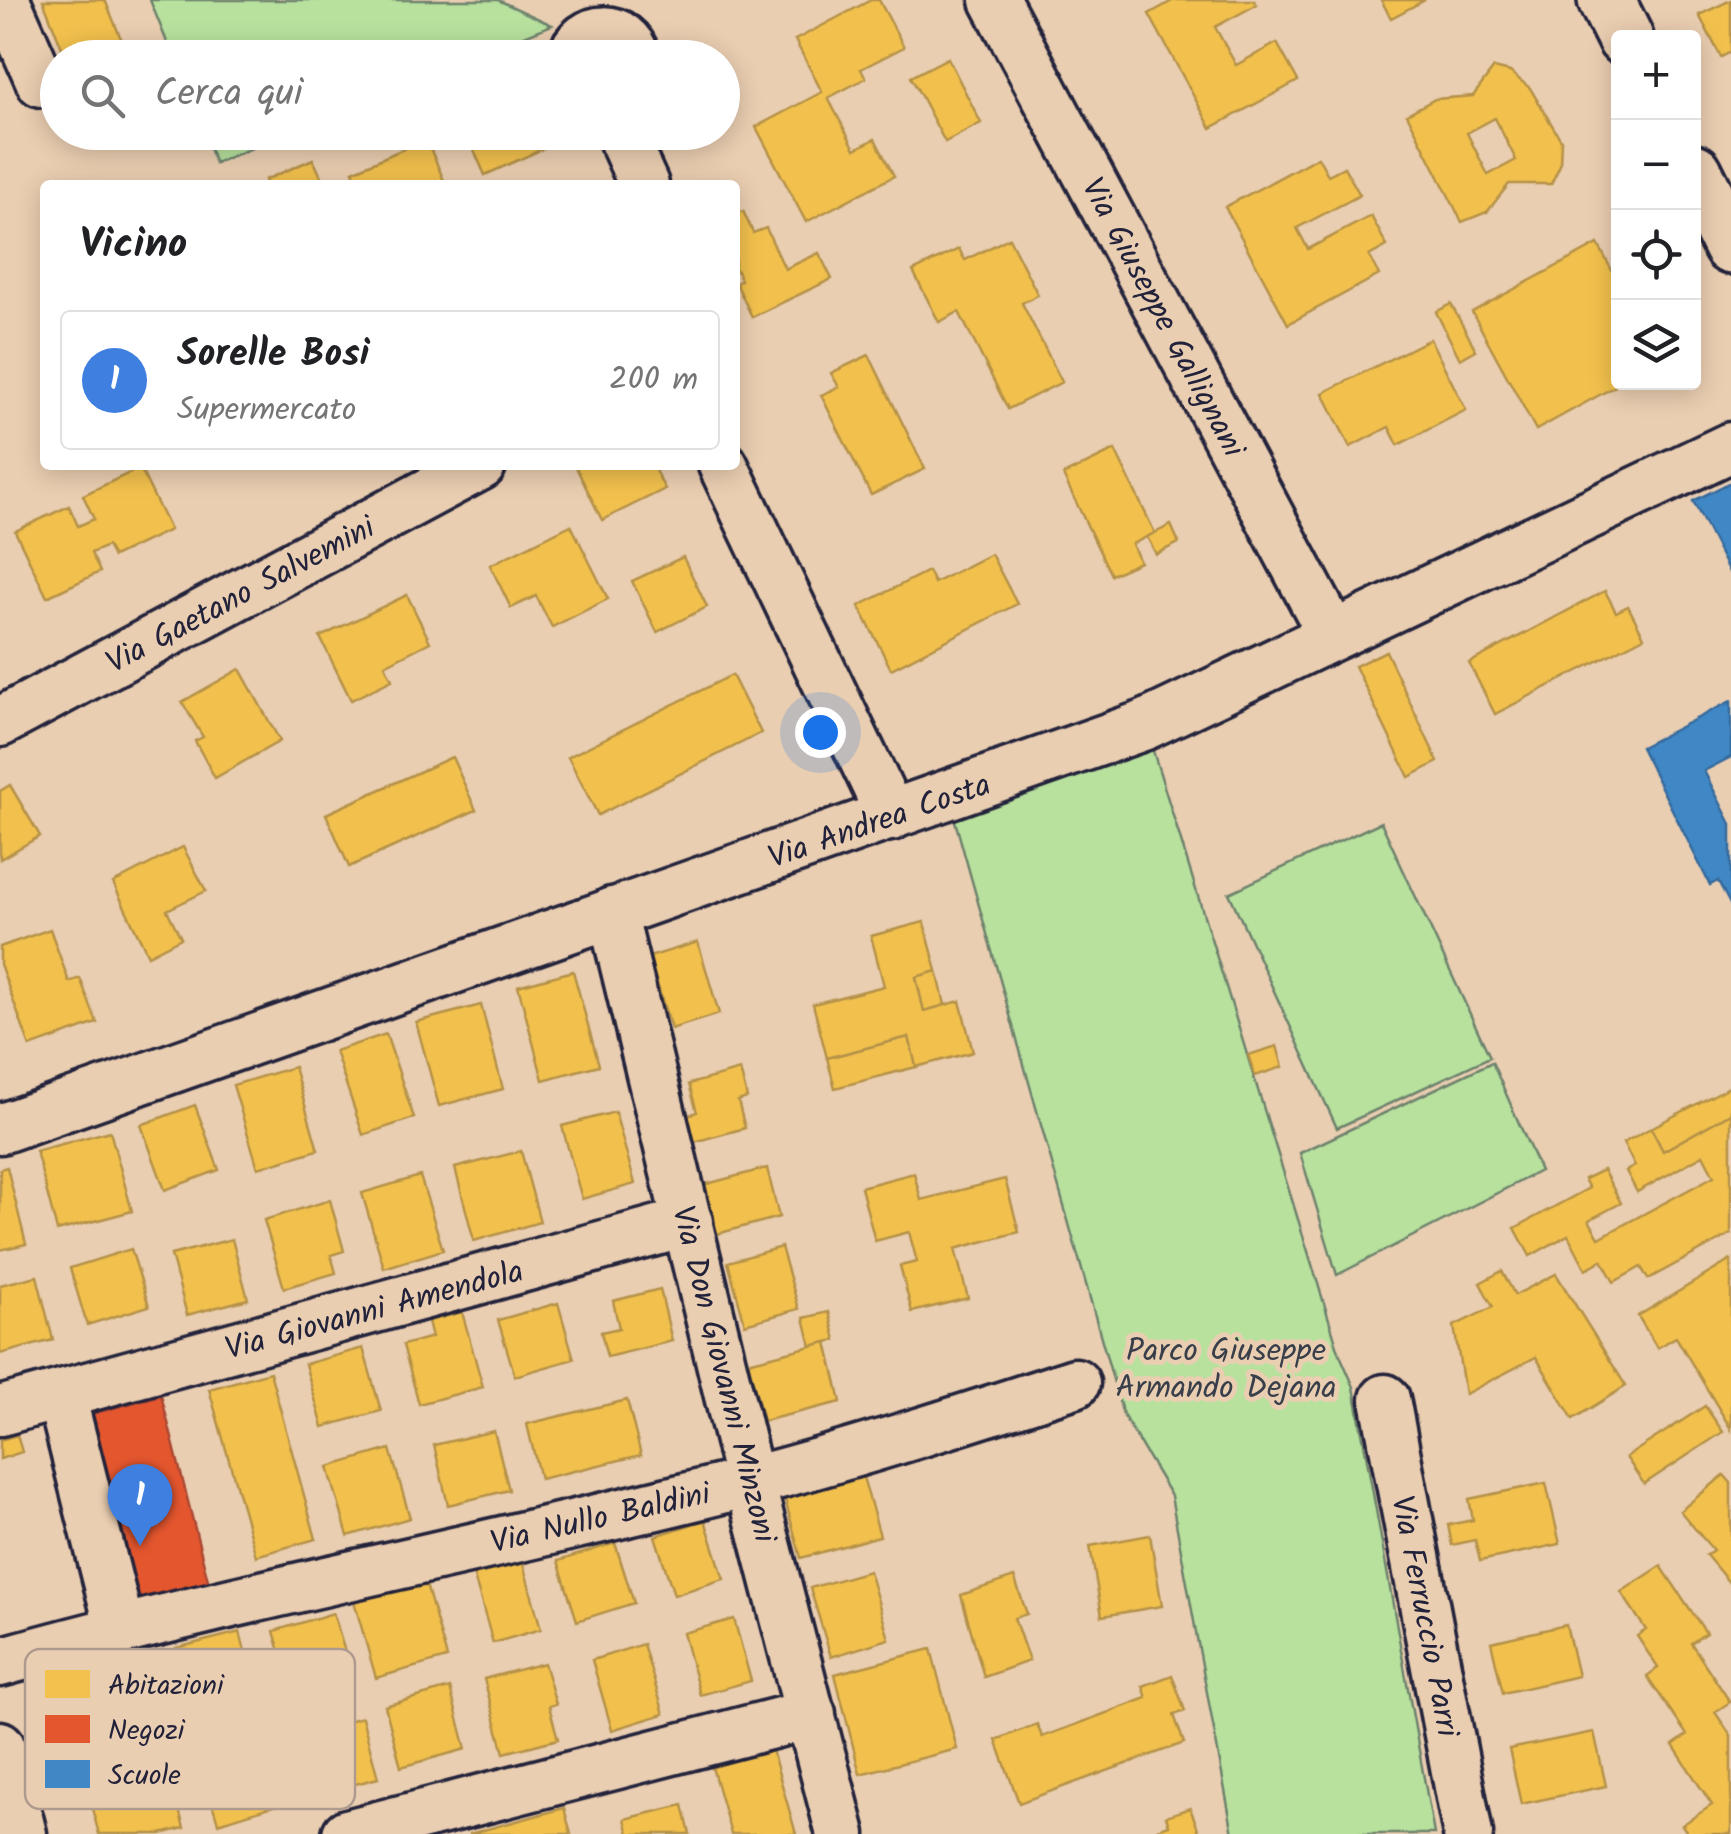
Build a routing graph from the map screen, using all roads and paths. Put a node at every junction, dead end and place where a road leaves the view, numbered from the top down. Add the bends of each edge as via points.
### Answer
1 (5, 0) edge
2 (996, 0) edge
3 (1606, 0) edge
4 (1621, 30) edge
5 (580, 40) edge
6 (627, 40) edge
7 (40, 80) edge
8 (628, 150) edge
9 (642, 180) edge
10 (1701, 186) edge
11 (1731, 246) edge
12 (1731, 446) edge
13 (472, 470) edge
14 (724, 470) edge
15 (1332, 634) junction
16 (0, 722) edge
17 (891, 816) junction
18 (612, 912) junction
19 (0, 1129) edge
20 (688, 1222) junction
21 (1075, 1383) dead end
22 (60, 1395) junction
23 (1385, 1399) dead end
24 (0, 1411) edge
25 (750, 1482) junction
26 (120, 1630) junction
27 (49, 1649) edge
28 (25, 1655) edge
29 (0, 1662) edge
30 (811, 1714) junction
31 (0, 1746) edge
32 (22, 1834) edge
33 (348, 1834) edge
34 (841, 1834) edge
35 (1468, 1834) edge

1 - 7 street
2 - 15 street, Via Giuseppe Gallignani
3 - 4 main road
5 - 6 street via 608,30
8 - 9 street
10 - 11 main road
12 - 15 street, Via Andrea Costa
13 - 16 street, Via Gaetano Salvemini
14 - 17 street
15 - 17 street, Via Andrea Costa via 1146,725
17 - 18 street, Via Andrea Costa
18 - 19 street, Via Andrea Costa
18 - 20 street, Via Don Giovanni Minzoni
20 - 22 street, Via Giovanni Amendola
20 - 25 street, Via Don Giovanni Minzoni
21 - 25 street, Via Nullo Baldini
22 - 24 street, Via Giovanni Amendola
22 - 26 street
23 - 35 street, Via Ferruccio Parri
25 - 26 street, Via Nullo Baldini
25 - 30 street, Via Don Giovanni Minzoni
26 - 27 street, Via Nullo Baldini
28 - 29 street, Via Nullo Baldini
30 - 33 street
30 - 34 street, Via Don Giovanni Minzoni
31 - 32 street

